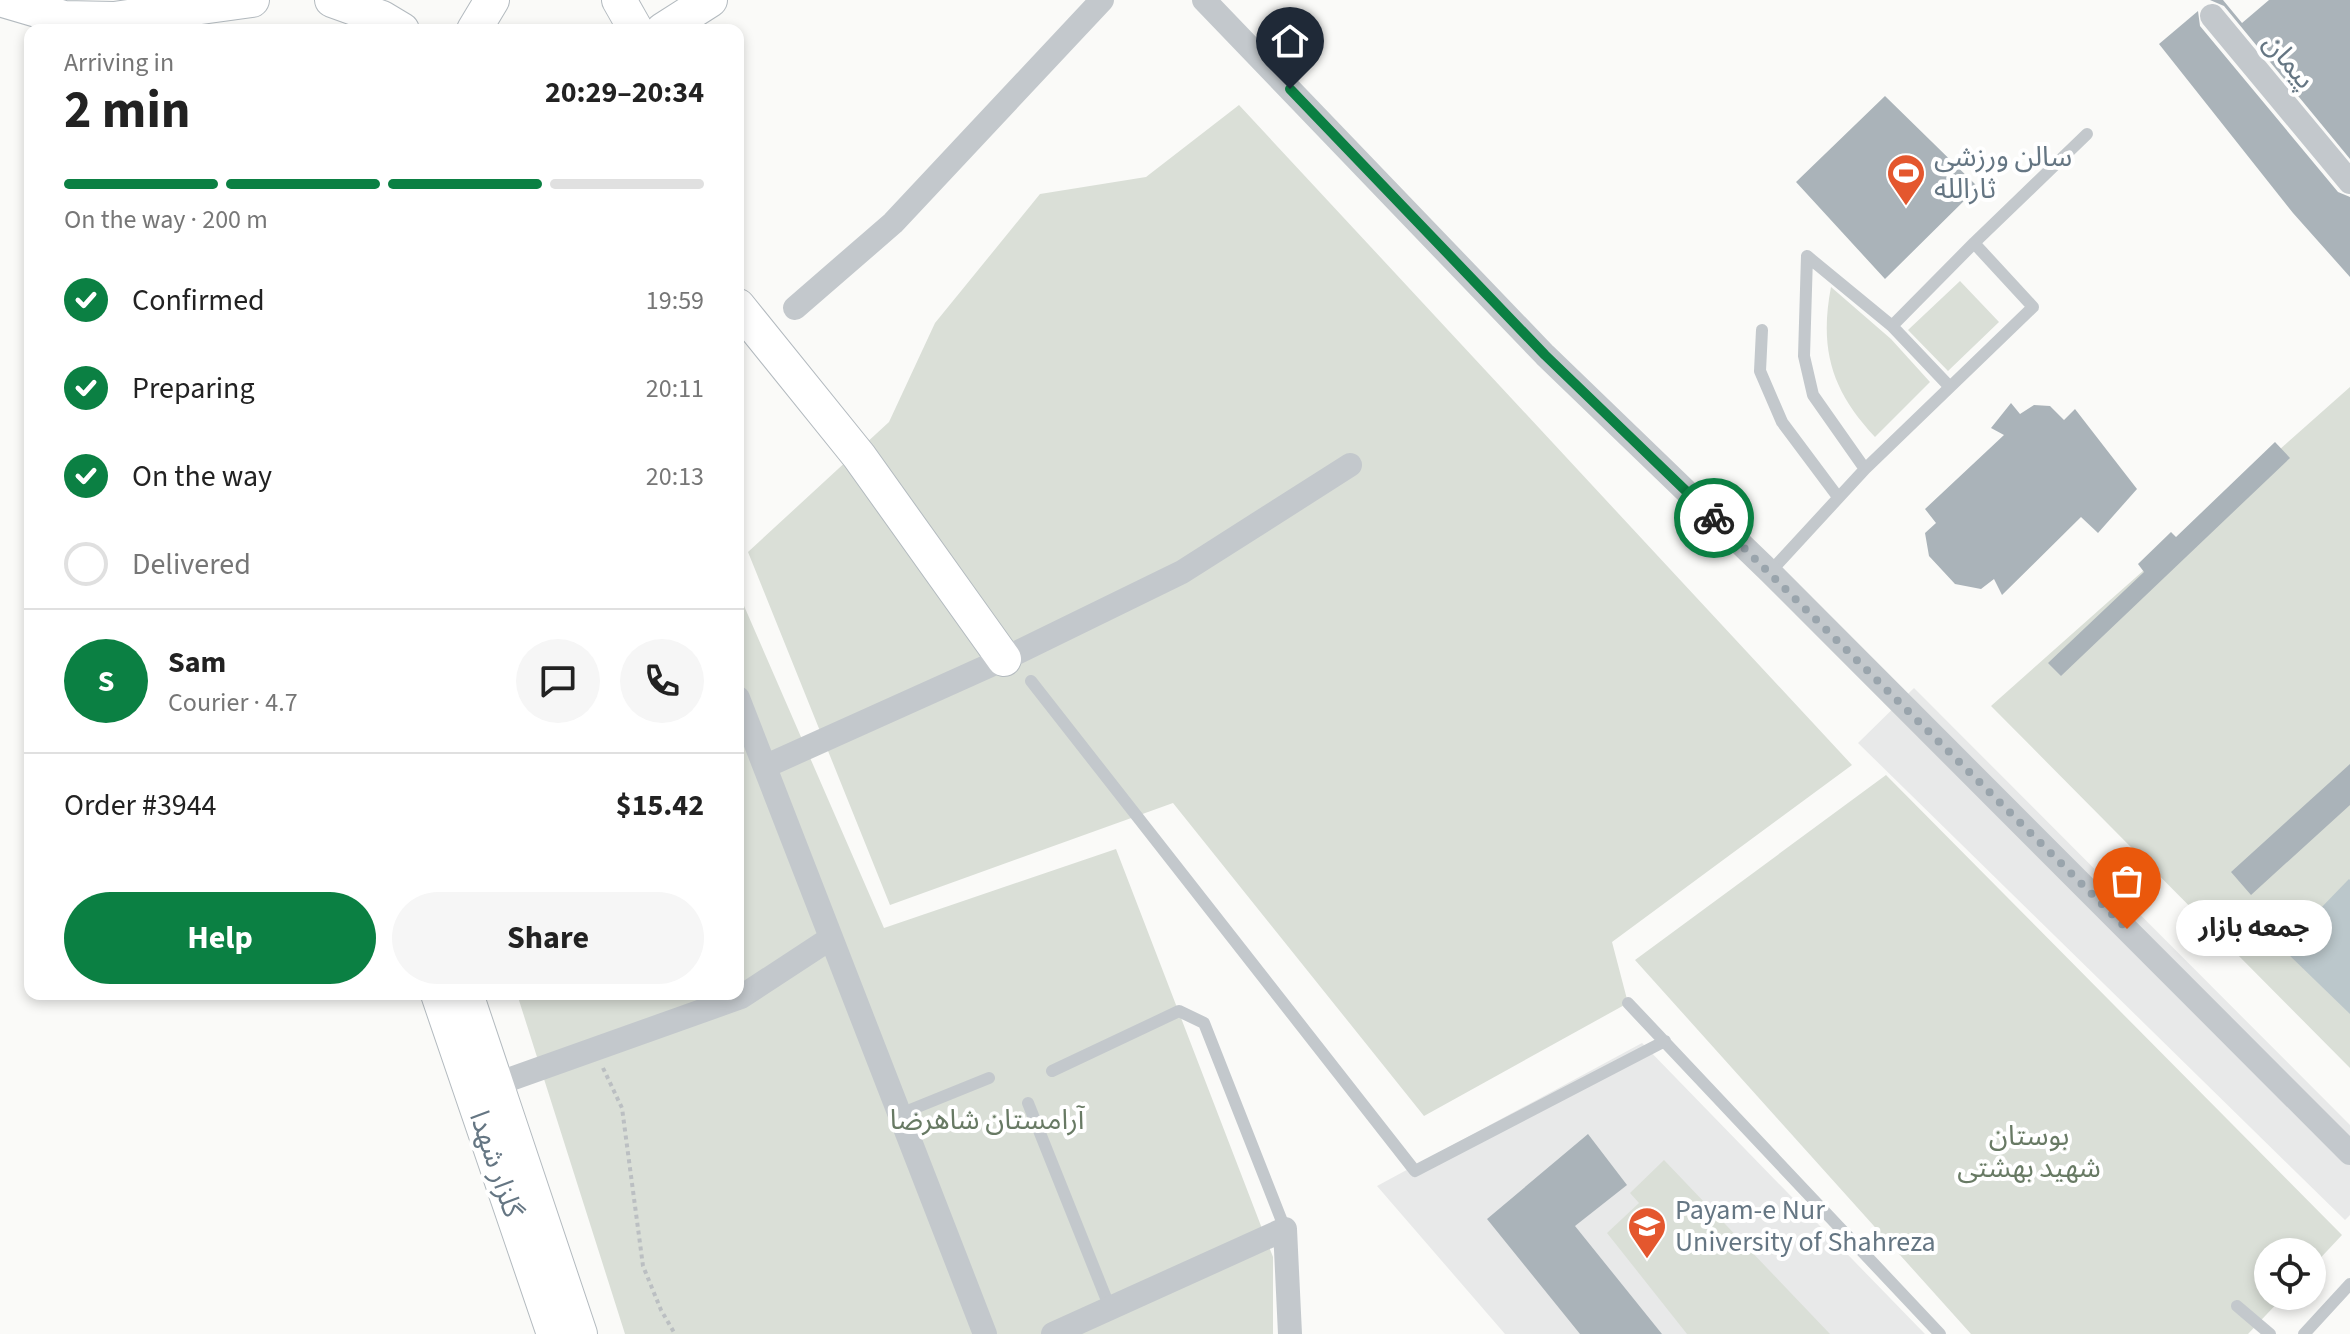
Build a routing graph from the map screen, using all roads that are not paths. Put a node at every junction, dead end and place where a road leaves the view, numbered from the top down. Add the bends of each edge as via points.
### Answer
1 (3, 0) edge
2 (332, 0) edge
3 (492, 0) edge
4 (619, 0) edge
5 (710, 0) edge
6 (1102, 0) edge
7 (1204, 0) edge
8 (236, 2) edge
9 (62, 16) edge
10 (2212, 16) dead end
11 (201, 24) edge
12 (392, 24) edge
13 (478, 24) edge
14 (633, 24) edge
15 (672, 24) edge
16 (2087, 134) dead end
17 (2350, 182) edge
18 (1974, 243) junction
19 (795, 308) dead end
20 (744, 313) edge
21 (1892, 326) junction
22 (1762, 330) dead end
23 (1948, 385) junction
24 (1350, 465) dead end
25 (1865, 469) junction
26 (1838, 497) junction
27 (1770, 572) junction
28 (1004, 659) junction
29 (1031, 681) dead end
30 (744, 713) edge
31 (766, 766) junction
32 (831, 938) junction
33 (744, 995) edge
34 (440, 1000) edge
35 (468, 1000) edge
36 (733, 1000) edge
37 (1628, 1003) dead end
38 (1665, 1041) junction
39 (1052, 1071) dead end
40 (989, 1078) dead end
41 (497, 1084) junction
42 (1028, 1103) dead end
43 (900, 1114) junction
44 (2350, 1153) edge
45 (1285, 1229) junction
46 (2350, 1284) edge
47 (2237, 1306) dead end
48 (1110, 1308) junction
49 (554, 1334) edge
50 (580, 1334) edge
51 (985, 1334) edge
52 (1053, 1334) edge
53 (1290, 1334) edge
54 (1940, 1334) edge
55 (2270, 1334) edge
56 (2304, 1334) edge

1 - 9 street
2 - 12 street
3 - 13 street
4 - 14 street
5 - 15 street
6 - 19 street via 893,223
7 - 27 street via 1545,355
8 - 9 street via 114,19
8 - 11 street
10 - 17 street, پیمان
16 - 18 lane
18 - 21 lane
18 - 23 lane via 2033,307
20 - 28 street via 859,456
21 - 23 lane
21 - 25 lane via 1807,256 1804,356 1813,395
22 - 26 lane via 1760,371 1782,422
23 - 25 lane
24 - 28 street via 1182,572
25 - 26 lane
26 - 27 lane
27 - 44 street
28 - 31 street
29 - 38 lane via 1415,1171
30 - 31 street
31 - 32 street
32 - 33 street
32 - 43 street
34 - 49 street, گلزار شهدا
35 - 41 street, گلزار شهدا
36 - 41 street
37 - 38 lane
38 - 54 lane
39 - 45 lane via 1179,1011 1204,1023
40 - 43 lane
41 - 50 street, گلزار شهدا
42 - 48 lane
43 - 51 street
45 - 48 street
45 - 53 street
46 - 56 lane
47 - 55 lane
48 - 52 street

